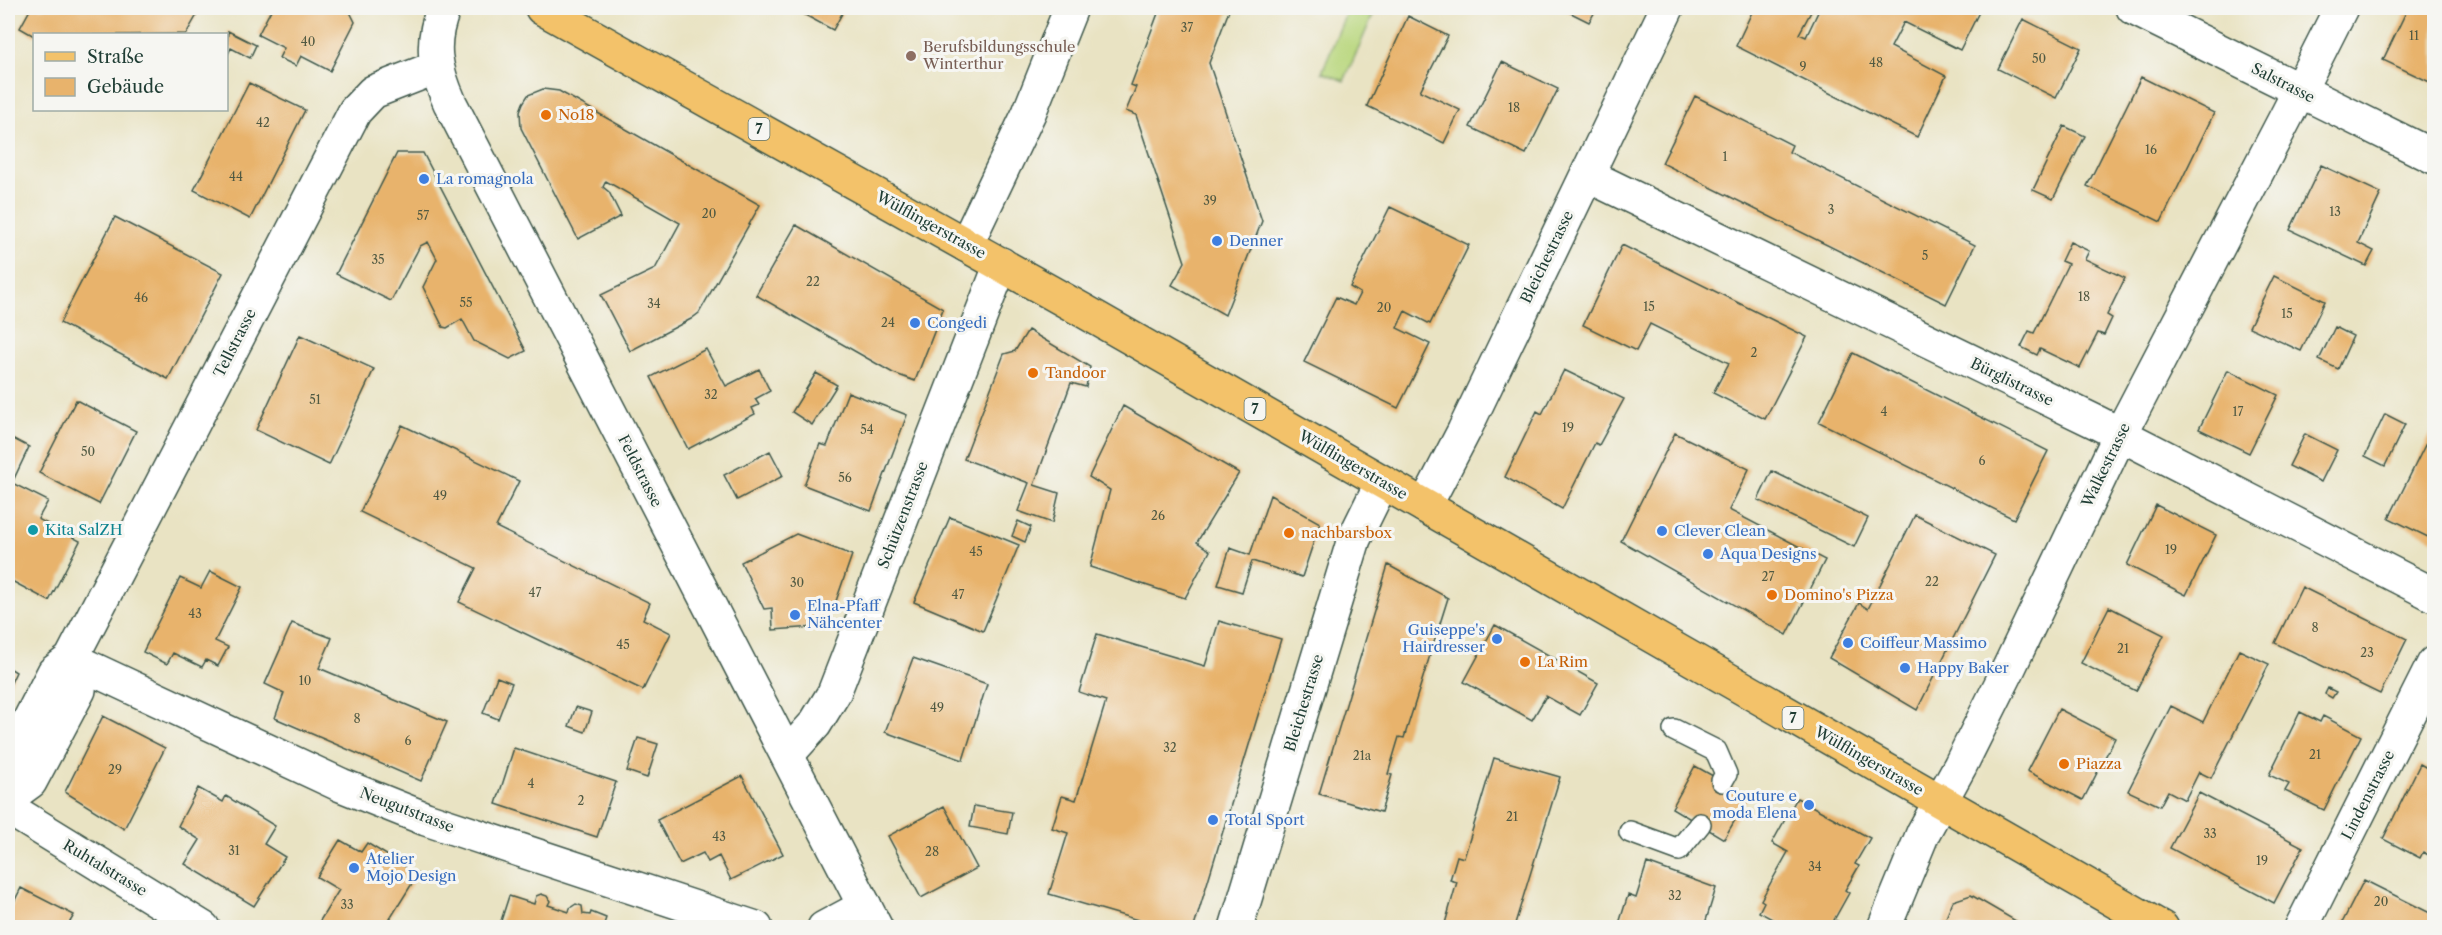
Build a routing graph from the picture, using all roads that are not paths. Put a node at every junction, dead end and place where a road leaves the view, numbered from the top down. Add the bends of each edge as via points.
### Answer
1 (444, 8) edge
2 (542, 8) edge
3 (1071, 8) edge
4 (1667, 8) edge
5 (2133, 8) edge
6 (2341, 8) edge
7 (437, 68) junction
8 (2300, 92) junction
9 (2434, 157) edge
10 (1587, 175) junction
11 (966, 245) junction
12 (1000, 264) junction
13 (2120, 435) junction
14 (1382, 482) junction
15 (1425, 506) junction
16 (2434, 595) edge
17 (71, 659) junction
18 (2434, 663) edge
19 (1674, 730) dead end
20 (788, 755) junction
21 (8, 762) edge
22 (1722, 781) dead end
23 (8, 798) edge
24 (1941, 802) junction
25 (8, 808) edge
26 (1700, 824) dead end
27 (1630, 832) dead end
28 (870, 917) edge
29 (203, 927) edge
30 (756, 927) edge
31 (824, 927) edge
32 (1236, 927) edge
33 (1884, 927) edge
34 (2162, 927) edge
35 (2301, 927) edge

1 - 7 street, Feldstrasse via 436,38
2 - 11 main road, Wülflingerstrasse / 7
3 - 11 street via 1029,113
4 - 10 street, Bleichestrasse
5 - 8 street, Salstrasse
6 - 8 street, Walkestrasse
7 - 17 street, Tellstrasse via 373,92 355,111
7 - 20 street, Feldstrasse via 462,126
8 - 9 street, Salstrasse
8 - 13 street, Walkestrasse
10 - 13 street, Bürglistrasse
10 - 15 street, Bleichestrasse
11 - 12 main road, Wülflingerstrasse / 7
12 - 14 main road, Wülflingerstrasse / 7
12 - 20 street, Schützenstrasse via 834,693 815,724
13 - 16 street, Bürglistrasse
13 - 24 street, Walkestrasse
14 - 15 main road, Wülflingerstrasse / 7
14 - 32 street, Bleichestrasse via 1354,539
15 - 24 main road, Wülflingerstrasse / 7
17 - 21 street, Tellstrasse via 54,672
17 - 23 street via 80,677 79,690 30,782
17 - 30 street, Neugutstrasse via 341,785 426,819
18 - 35 street, Lindenstrasse
19 - 22 lane via 1716,751 1726,774
20 - 28 street, Feldstrasse
24 - 33 street, Walkestrasse via 1923,833
24 - 34 main road, Wülflingerstrasse / 7
25 - 29 street, Ruhtalstrasse
26 - 27 lane via 1679,850
28 - 31 street

